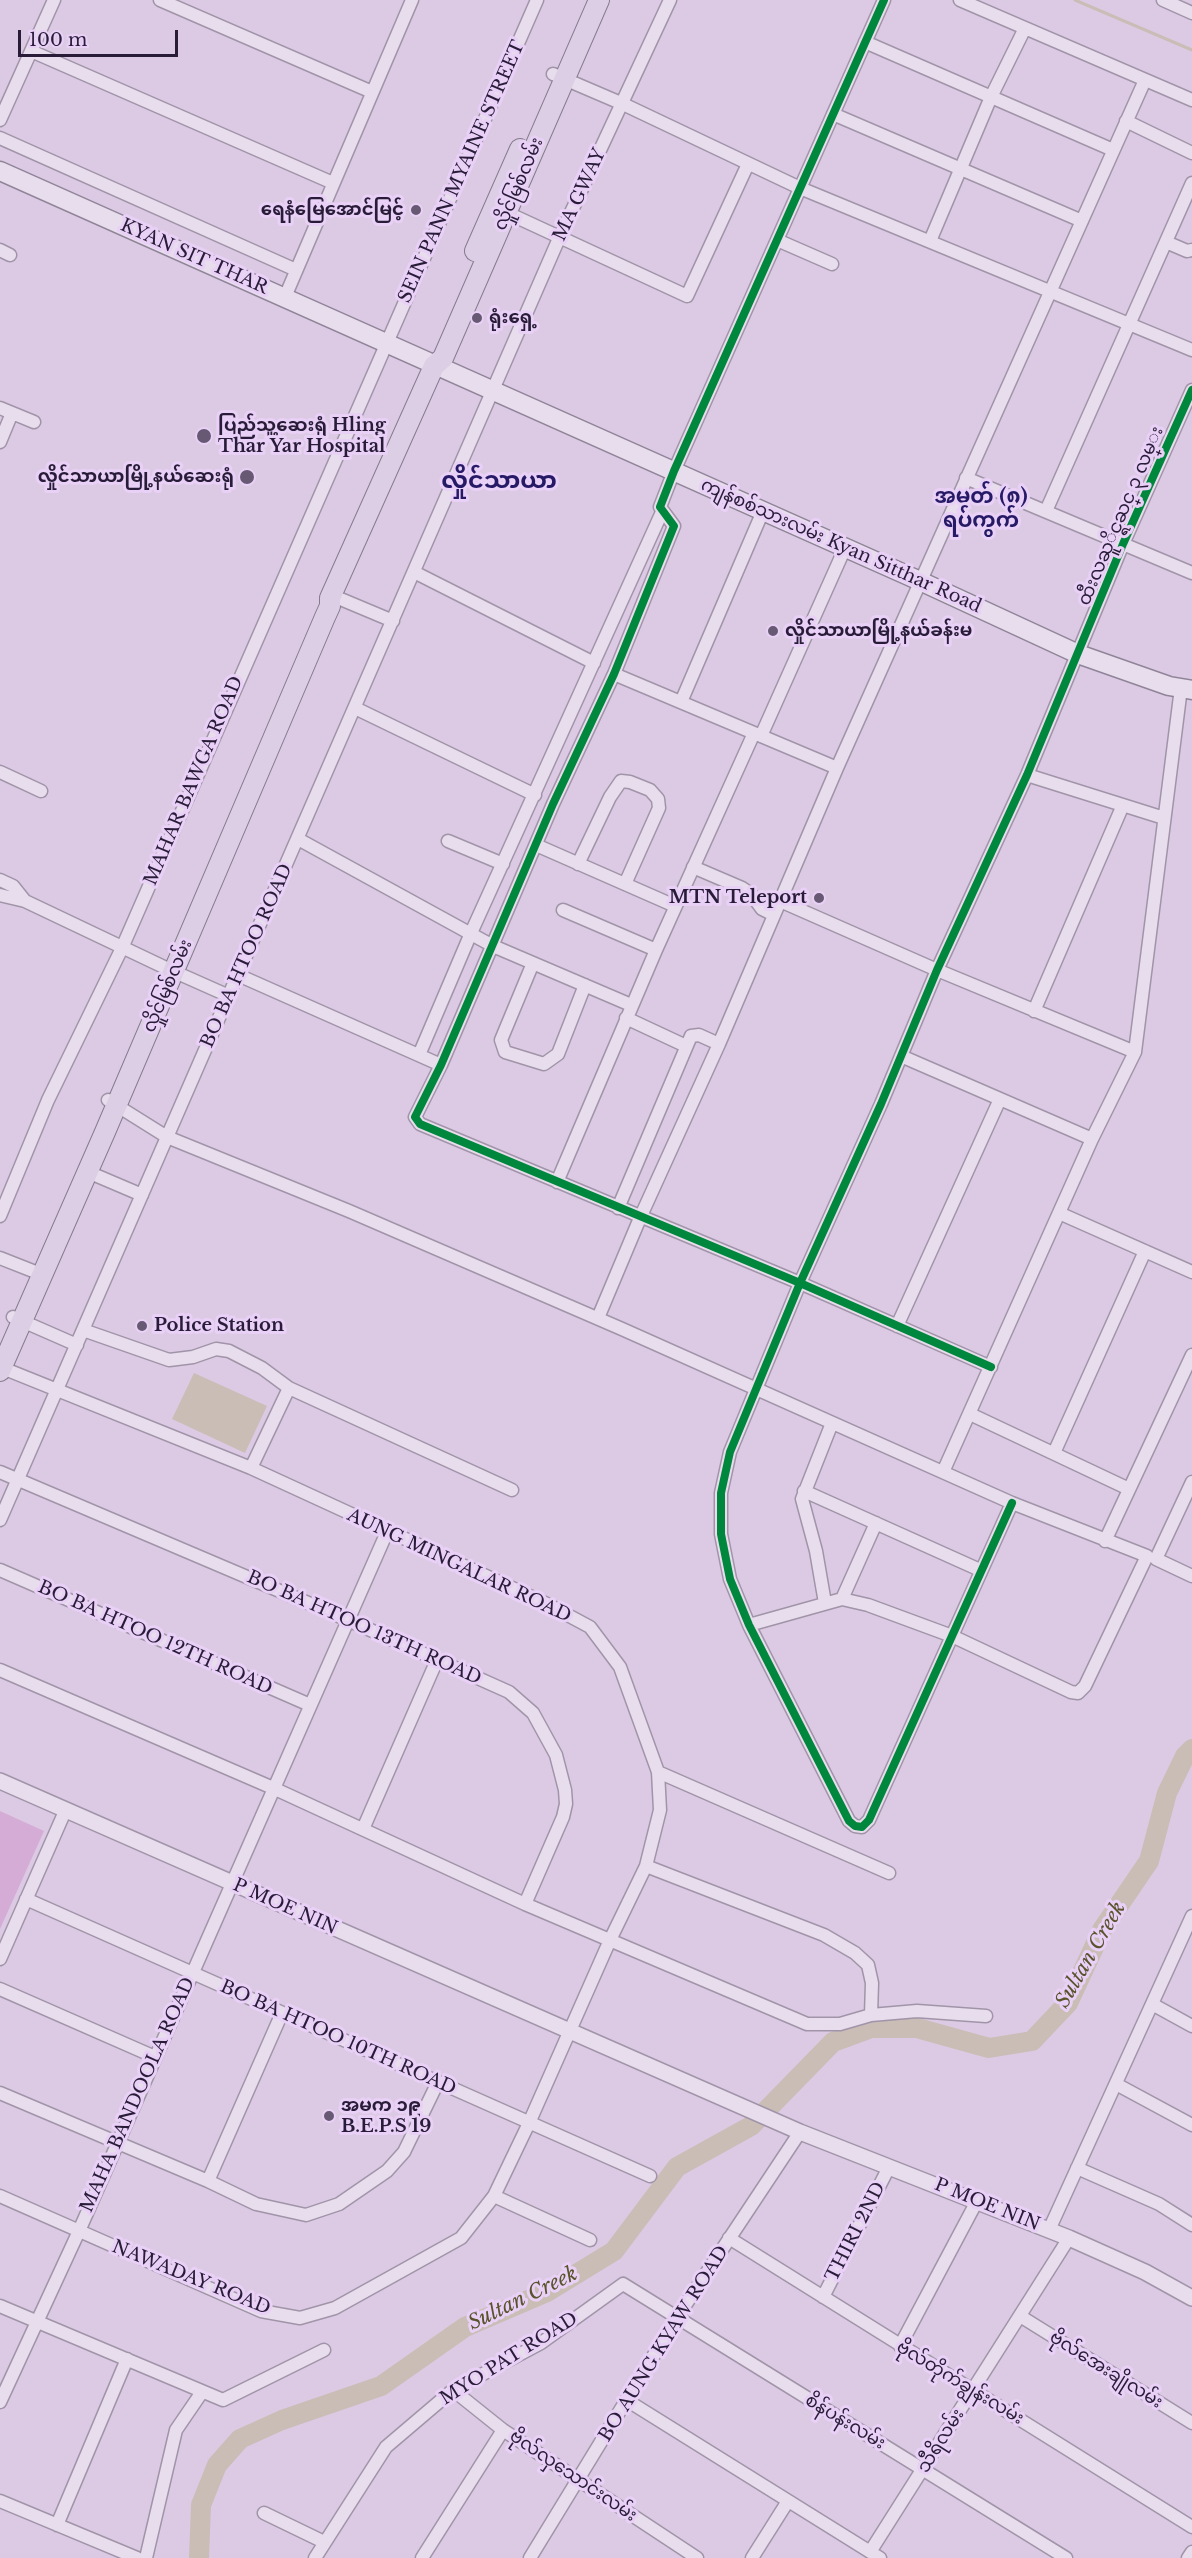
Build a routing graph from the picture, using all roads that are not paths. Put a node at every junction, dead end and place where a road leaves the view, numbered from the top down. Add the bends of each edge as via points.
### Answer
1 (54, 0) edge
2 (160, 0) edge
3 (537, 0) edge
4 (587, 0) edge
5 (599, 0) edge
6 (670, 0) edge
7 (884, 0) edge
8 (960, 0) edge
9 (1163, 0) edge
10 (408, 1) edge
11 (1192, 13) edge
12 (1026, 28) junction
13 (865, 42) junction
14 (31, 51) junction
15 (559, 77) junction
16 (1145, 80) junction
17 (372, 92) junction
18 (991, 97) junction
19 (1192, 100) edge
20 (623, 104) junction
21 (832, 114) junction
22 (0, 120) edge
23 (1126, 122) junction
24 (0, 138) edge
25 (1113, 150) junction
26 (1192, 153) edge
27 (748, 164) junction
28 (960, 169) junction
29 (0, 171) edge
30 (333, 183) junction
31 (1192, 183) edge
32 (800, 188) junction
33 (501, 210) junction
34 (1082, 221) junction
35 (560, 236) junction
36 (777, 240) junction
37 (930, 241) junction
38 (1166, 242) junction
39 (1192, 250) edge
40 (832, 264) dead end
41 (296, 270) junction
42 (1053, 290) junction
43 (285, 297) junction
44 (1129, 324) junction
45 (387, 344) junction
46 (1192, 350) edge
47 (434, 366) junction
48 (1192, 390) edge
49 (493, 391) junction
50 (0, 408) edge
51 (12, 413) junction
52 (34, 422) dead end
53 (0, 442) edge
54 (674, 471) junction
55 (966, 478) junction
56 (764, 511) junction
57 (1046, 511) junction
58 (662, 512) junction
59 (1123, 544) junction
60 (845, 548) junction
61 (414, 572) junction
62 (1192, 573) edge
63 (920, 581) junction
64 (330, 597) junction
65 (393, 621) junction
66 (1078, 654) junction
67 (594, 663) junction
68 (614, 674) junction
69 (1186, 689) edge
70 (681, 702) junction
71 (355, 708) junction
72 (757, 734) junction
73 (837, 768) junction
74 (0, 772) edge
75 (1027, 775) junction
76 (41, 791) dead end
77 (535, 795) junction
78 (1123, 805) junction
79 (1164, 819) junction
80 (298, 839) junction
81 (448, 841) dead end
82 (536, 845) junction
83 (503, 864) junction
84 (578, 864) junction
85 (693, 867) junction
86 (0, 880) edge
87 (625, 884) junction
88 (0, 895) edge
89 (25, 901) junction
90 (780, 901) junction
91 (675, 906) junction
92 (562, 910) dead end
93 (774, 915) junction
94 (471, 933) junction
95 (493, 946) junction
96 (122, 948) junction
97 (656, 950) junction
98 (533, 963) junction
99 (170, 970) junction
100 (937, 970) junction
101 (238, 975) junction
102 (585, 986) junction
103 (229, 996) junction
104 (631, 1005) junction
105 (1034, 1011) junction
106 (626, 1018) junction
107 (719, 1044) junction
108 (686, 1046) junction
109 (1135, 1052) junction
110 (419, 1055) junction
111 (901, 1056) junction
112 (441, 1065) junction
113 (1000, 1099) junction
114 (112, 1102) junction
115 (167, 1137) junction
116 (1092, 1140) junction
117 (88, 1172) junction
118 (557, 1182) junction
119 (142, 1195) junction
120 (618, 1208) junction
121 (1059, 1213) junction
122 (0, 1216) edge
123 (640, 1218) junction
124 (1145, 1251) junction
125 (0, 1258) edge
126 (33, 1271) junction
127 (1192, 1272) edge
128 (800, 1283) junction
129 (598, 1318) junction
130 (17, 1319) junction
131 (897, 1326) junction
132 (83, 1330) junction
133 (76, 1345) junction
134 (0, 1346) edge
135 (1192, 1355) edge
136 (991, 1367) junction
137 (1, 1368) edge
138 (288, 1388) junction
139 (755, 1388) junction
140 (58, 1389) junction
141 (970, 1413) junction
142 (832, 1423) junction
143 (1054, 1453) junction
144 (250, 1468) junction
145 (0, 1472) edge
146 (943, 1472) junction
147 (18, 1479) junction
148 (1192, 1482) edge
149 (1130, 1489) junction
150 (512, 1490) dead end
151 (804, 1491) junction
152 (1012, 1503) junction
153 (0, 1520) edge
154 (876, 1523) junction
155 (387, 1532) junction
156 (1105, 1541) junction
157 (1151, 1558) junction
158 (0, 1570) edge
159 (981, 1570) junction
160 (1192, 1576) edge
161 (842, 1599) junction
162 (825, 1603) junction
163 (348, 1620) junction
164 (749, 1625) junction
165 (952, 1636) junction
166 (437, 1660) junction
167 (0, 1670) edge
168 (310, 1705) junction
169 (658, 1772) junction
170 (0, 1781) edge
171 (273, 1788) junction
172 (66, 1809) junction
173 (363, 1829) junction
174 (646, 1866) junction
175 (889, 1873) dead end
176 (232, 1884) junction
177 (26, 1899) junction
178 (525, 1904) junction
179 (1191, 1924) edge
180 (610, 1940) junction
181 (0, 1959) edge
182 (192, 1972) junction
183 (0, 1989) edge
184 (1152, 2004) junction
185 (282, 2013) junction
186 (871, 2015) junction
187 (986, 2016) dead end
188 (1192, 2026) edge
189 (570, 2031) junction
190 (155, 2057) junction
191 (438, 2082) junction
192 (1116, 2084) junction
193 (0, 2093) edge
194 (529, 2123) junction
195 (1192, 2125) edge
196 (800, 2132) junction
197 (117, 2144) junction
198 (889, 2167) junction
199 (1077, 2168) junction
200 (650, 2176) dead end
201 (208, 2181) junction
202 (0, 2196) edge
203 (494, 2196) junction
204 (977, 2201) junction
205 (1192, 2225) edge
206 (1049, 2230) junction
207 (78, 2231) junction
208 (729, 2238) junction
209 (1070, 2238) junction
210 (590, 2240) dead end
211 (626, 2284) joint
212 (823, 2296) junction
213 (1192, 2298) edge
214 (0, 2306) edge
215 (1020, 2316) junction
216 (676, 2319) junction
217 (36, 2321) junction
218 (900, 2346) junction
219 (324, 2350) dead end
220 (127, 2359) junction
221 (453, 2390) junction
222 (973, 2390) junction
223 (202, 2392) junction
224 (628, 2401) junction
225 (0, 2402) edge
226 (1192, 2423) edge
227 (503, 2430) junction
228 (923, 2469) junction
229 (579, 2480) junction
230 (0, 2501) edge
231 (788, 2501) junction
232 (264, 2513) dead end
233 (57, 2525) junction
234 (1192, 2527) edge
235 (324, 2542) junction
236 (1192, 2552) edge
237 (875, 2555) edge
238 (137, 2558) edge
239 (146, 2558) edge
240 (315, 2558) edge
241 (422, 2558) edge
242 (530, 2558) edge
243 (697, 2558) edge
244 (752, 2558) edge
245 (1066, 2558) edge
246 (1188, 2558) edge

1 - 14 street
2 - 17 street
3 - 45 street, SEIN PANN MYAINE STREET
4 - 15 main road, လှိုင်မြစ်လမ်း
5 - 15 main road, လှိုင်မြစ်လမ်း
6 - 20 street, MA GWAY
7 - 13 street
8 - 12 street
9 - 11 street
10 - 17 street
12 - 16 street
12 - 18 street
13 - 18 street
13 - 21 street
14 - 22 street
14 - 30 street
15 - 20 street
15 - 33 main road, လှိုင်မြစ်လမ်း
16 - 19 street
16 - 23 street
17 - 30 street
18 - 25 street
18 - 28 street
20 - 27 street
20 - 35 street, MA GWAY
21 - 28 street
21 - 32 street
23 - 25 street
23 - 26 street
24 - 41 street
25 - 34 street
27 - 32 street
27 - 35 street via 687,296
28 - 34 street
28 - 37 street
29 - 43 main road, KYAN SIT THAR
30 - 41 street
31 - 38 street
32 - 36 street
32 - 37 street
33 - 35 street
33 - 47 main road, လှိုင်မြစ်လမ်း via 443,358
34 - 42 street
35 - 49 street, MA GWAY
36 - 40 street
36 - 54 street
37 - 42 street
38 - 39 street
38 - 44 street
41 - 43 street
42 - 44 street
42 - 55 street
43 - 45 main road, KYAN SIT THAR
44 - 46 street
44 - 57 street
45 - 47 main road, KYAN SIT THAR
45 - 96 street, MAHAR BAWGA ROAD
47 - 49 main road, ကျန်စစ်သားလမ်း Kyan Sitthar Road
47 - 64 main road, လှိုင်မြစ်လမ်း
48 - 59 street, ထီးလႀူိင္ရႀင္ ၃ လမ္း
49 - 54 main road, ကျန်စစ်သားလမ်း Kyan Sitthar Road
49 - 61 street, BO BA HTOO ROAD
50 - 51 street
51 - 52 street
51 - 53 street
54 - 56 main road, ကျန်စစ်သားလမ်း Kyan Sitthar Road
54 - 58 street via 660,507
55 - 57 street
55 - 63 street
56 - 60 main road, ကျန်စစ်သားလမ်း Kyan Sitthar Road
56 - 70 street
57 - 59 street
58 - 67 street
58 - 68 street via 674,526
59 - 62 street
59 - 66 street, ထီးလႀူိင္ရႀင္ ၃ လမ္း
60 - 63 main road, ကျန်စစ်သားလမ်း Kyan Sitthar Road
60 - 72 street
61 - 65 street, BO BA HTOO ROAD
61 - 67 street
63 - 66 main road, ကျန်စစ်သားလမ်း Kyan Sitthar Road
63 - 73 street
64 - 65 street
64 - 99 main road, လှိုင်မြစ်လမ်း via 323,602
65 - 71 street, BO BA HTOO ROAD
66 - 69 main road, ကျန်စစ်သားလမ်း Kyan Sitthar Road
66 - 75 street, ထီးလႀူိင္ရႀင္ ၃ လမ္း
67 - 77 street
68 - 70 street
68 - 82 street
69 - 79 street
70 - 72 street
71 - 77 street
71 - 80 street, BO BA HTOO ROAD
72 - 73 street
72 - 85 street
73 - 90 street
74 - 76 street
75 - 78 street
75 - 100 street, ထီးလႀူိင္ရႀင္ ၃ လမ္း
77 - 83 street
78 - 79 street
78 - 105 street
79 - 109 street
80 - 94 street
80 - 101 street, BO BA HTOO ROAD
81 - 83 street
82 - 84 street
82 - 95 street
83 - 94 street
84 - 87 street
84 - 87 street via 621,781 650,790 658,799 659,808
85 - 91 street
85 - 93 street via 742,888 762,909
86 - 89 street via 13,886
87 - 91 street
88 - 89 street
89 - 96 street
90 - 93 street
90 - 100 street
91 - 97 street
92 - 97 street
93 - 107 street
94 - 95 street
94 - 110 street
95 - 98 street
95 - 112 street
96 - 99 street
96 - 122 street, MAHAR BAWGA ROAD via 48,1100
97 - 104 street
98 - 102 street
98 - 102 street via 501,1040 505,1052 544,1064 558,1054
99 - 103 street
99 - 114 main road, လှိုင်မြစ်လမ်း
100 - 105 street
100 - 111 street, ထီးလႀူိင္ရႀင္ ၃ လမ္း
101 - 103 street, BO BA HTOO ROAD
101 - 110 street
102 - 104 street
103 - 115 street, BO BA HTOO ROAD
104 - 106 street
105 - 109 street
106 - 108 street
106 - 118 street
107 - 108 street via 695,1034
107 - 123 street
108 - 120 street
109 - 116 street
110 - 112 street
111 - 113 street
111 - 128 street, ထီးလႀူိင္ရႀင္ ၃ လမ္း
112 - 118 street via 415,1117 420,1124
113 - 116 street
113 - 131 street
114 - 115 street
114 - 117 main road, လှိုင်မြစ်လမ်း
114 - 126 main road, လှိုင်မြစ်လမ်း
115 - 119 street, BO BA HTOO ROAD
115 - 129 street
116 - 121 street
117 - 119 street
117 - 130 main road, လှိုင်မြစ်လမ်း
118 - 120 street
119 - 132 street, BO BA HTOO ROAD
120 - 123 street
121 - 124 street
121 - 136 street
123 - 128 street
123 - 129 street
124 - 127 street
124 - 143 street
125 - 126 street
126 - 130 main road, လှိုင်မြစ်လမ်း
128 - 131 street
128 - 139 street, ထီးလႀူိင္ရႀင္ ၃ လမ္း
129 - 139 street
130 - 133 street
130 - 134 main road, လှိုင်မြစ်လမ်း
130 - 137 main road, လှိုင်မြစ်လမ်း
131 - 136 street
132 - 133 street, BO BA HTOO ROAD
132 - 138 street via 169,1360 216,1349 229,1351 262,1368
133 - 140 street, BO BA HTOO ROAD
135 - 149 street
136 - 141 street
137 - 140 street, AUNG MINGALAR ROAD
138 - 144 street
138 - 150 street
139 - 142 street
139 - 164 street, ထီးလႀူိင္ရႀင္ ၃ လမ္း via 730,1452 721,1494 721,1534 730,1579
140 - 144 street, AUNG MINGALAR ROAD
140 - 147 street, BO BA HTOO ROAD
141 - 143 street
141 - 146 street
142 - 146 street
142 - 151 street
143 - 149 street
144 - 155 street, AUNG MINGALAR ROAD
145 - 147 street, BO BA HTOO 13TH ROAD
146 - 152 street
147 - 153 street, BO BA HTOO ROAD
147 - 163 street, BO BA HTOO 13TH ROAD
148 - 157 street
149 - 156 street
151 - 154 street
151 - 162 street via 802,1499
152 - 156 street
152 - 159 street
154 - 159 street
154 - 161 street
155 - 163 street, MAHA BANDOOLA ROAD
155 - 169 street, AUNG MINGALAR ROAD via 590,1627 620,1666
156 - 157 street
157 - 160 street
157 - 165 street via 1078,1693
158 - 168 street, BO BA HTOO 12TH ROAD
159 - 165 street
161 - 162 street
161 - 165 street
162 - 164 street
163 - 166 street, BO BA HTOO 13TH ROAD
163 - 168 street, MAHA BANDOOLA ROAD
164 - 165 street, ထီးလႀူိင္ရႀင္ ၃ လမ္း via 849,1821 862,1827 869,1820
166 - 173 street
166 - 178 street, BO BA HTOO 13TH ROAD via 509,1692 533,1713 556,1755 566,1804
167 - 171 street
168 - 171 street, MAHA BANDOOLA ROAD
169 - 174 street, AUNG MINGALAR ROAD via 660,1810
169 - 175 street
170 - 172 street, P MOE NIN
171 - 173 street
171 - 176 street, MAHA BANDOOLA ROAD
172 - 176 street, P MOE NIN
172 - 177 street
173 - 178 street
174 - 180 street, AUNG MINGALAR ROAD
174 - 186 street via 824,1935 855,1953 868,1965
176 - 182 street, MAHA BANDOOLA ROAD
176 - 189 street, P MOE NIN
177 - 181 street
177 - 182 street, BO BA HTOO 10TH ROAD
178 - 180 street
179 - 184 street
180 - 186 street via 807,2024 840,2024
180 - 189 street, AUNG MINGALAR ROAD
182 - 185 street, BO BA HTOO 10TH ROAD
182 - 190 street, MAHA BANDOOLA ROAD
183 - 190 street
184 - 188 street
184 - 192 street
185 - 191 street, BO BA HTOO 10TH ROAD
185 - 201 street
186 - 187 street via 917,2010
189 - 194 street, NAWADAY ROAD
189 - 196 street, P MOE NIN
190 - 197 street, MAHA BANDOOLA ROAD
191 - 194 street, BO BA HTOO 10TH ROAD
191 - 201 street via 404,2152 387,2171 339,2204 306,2215 256,2204
192 - 195 street
192 - 199 street
193 - 197 street
194 - 200 street, BO BA HTOO 10TH ROAD
194 - 203 street, NAWADAY ROAD
196 - 198 street, P MOE NIN
196 - 208 street, BO AUNG KYAW ROAD
197 - 201 street
197 - 207 street, MAHA BANDOOLA ROAD
198 - 204 street, P MOE NIN
198 - 212 street, THIRI 2ND
199 - 205 street via 1159,2204
199 - 206 street
202 - 207 street, NAWADAY ROAD
203 - 207 street, NAWADAY ROAD via 460,2238 335,2308 300,2318 261,2311
203 - 210 street
204 - 206 street, P MOE NIN
204 - 218 street
206 - 209 street, P MOE NIN
207 - 217 street, MAHA BANDOOLA ROAD
208 - 212 street, ဗိုလ်တိုက်ချွန်းလမ်း
208 - 216 street, BO AUNG KYAW ROAD
209 - 213 street, P MOE NIN
209 - 215 street, သီရိလမ်း
211 - 216 street, စိန်ပန်းလမ်း
211 - 221 street, MYO PAT ROAD via 541,2343
212 - 218 street, ဗိုလ်တိုက်ချွန်းလမ်း
214 - 217 street
215 - 222 street, သီရိလမ်း
215 - 226 street, ဗိုလ်အေးချိုလမ်း
216 - 224 street, BO AUNG KYAW ROAD
216 - 228 street, စိန်ပန်းလမ်း
217 - 220 street
217 - 225 street, MAHA BANDOOLA ROAD
218 - 222 street, ဗိုလ်တိုက်ချွန်းလမ်း
219 - 223 street via 223,2400
220 - 223 street
220 - 233 street
221 - 227 street, ဗိုလ်လှသောင်းလမ်း
221 - 235 street, MYO PAT ROAD via 386,2447
222 - 228 street, သီရိလမ်း
222 - 234 street, ဗိုလ်တိုက်ချွန်းလမ်း
223 - 239 street via 176,2430
224 - 229 street, BO AUNG KYAW ROAD
224 - 231 street
227 - 229 street, ဗိုလ်လှသောင်းလမ်း
227 - 241 street
228 - 237 street, သီရိလမ်း
228 - 245 street, စိန်ပန်းလမ်း
229 - 242 street, BO AUNG KYAW ROAD
229 - 243 street, ဗိုလ်လှသောင်းလမ်း
230 - 233 street
231 - 237 street
231 - 244 street
232 - 235 street
233 - 238 street
235 - 240 street, MYO PAT ROAD
236 - 246 street

